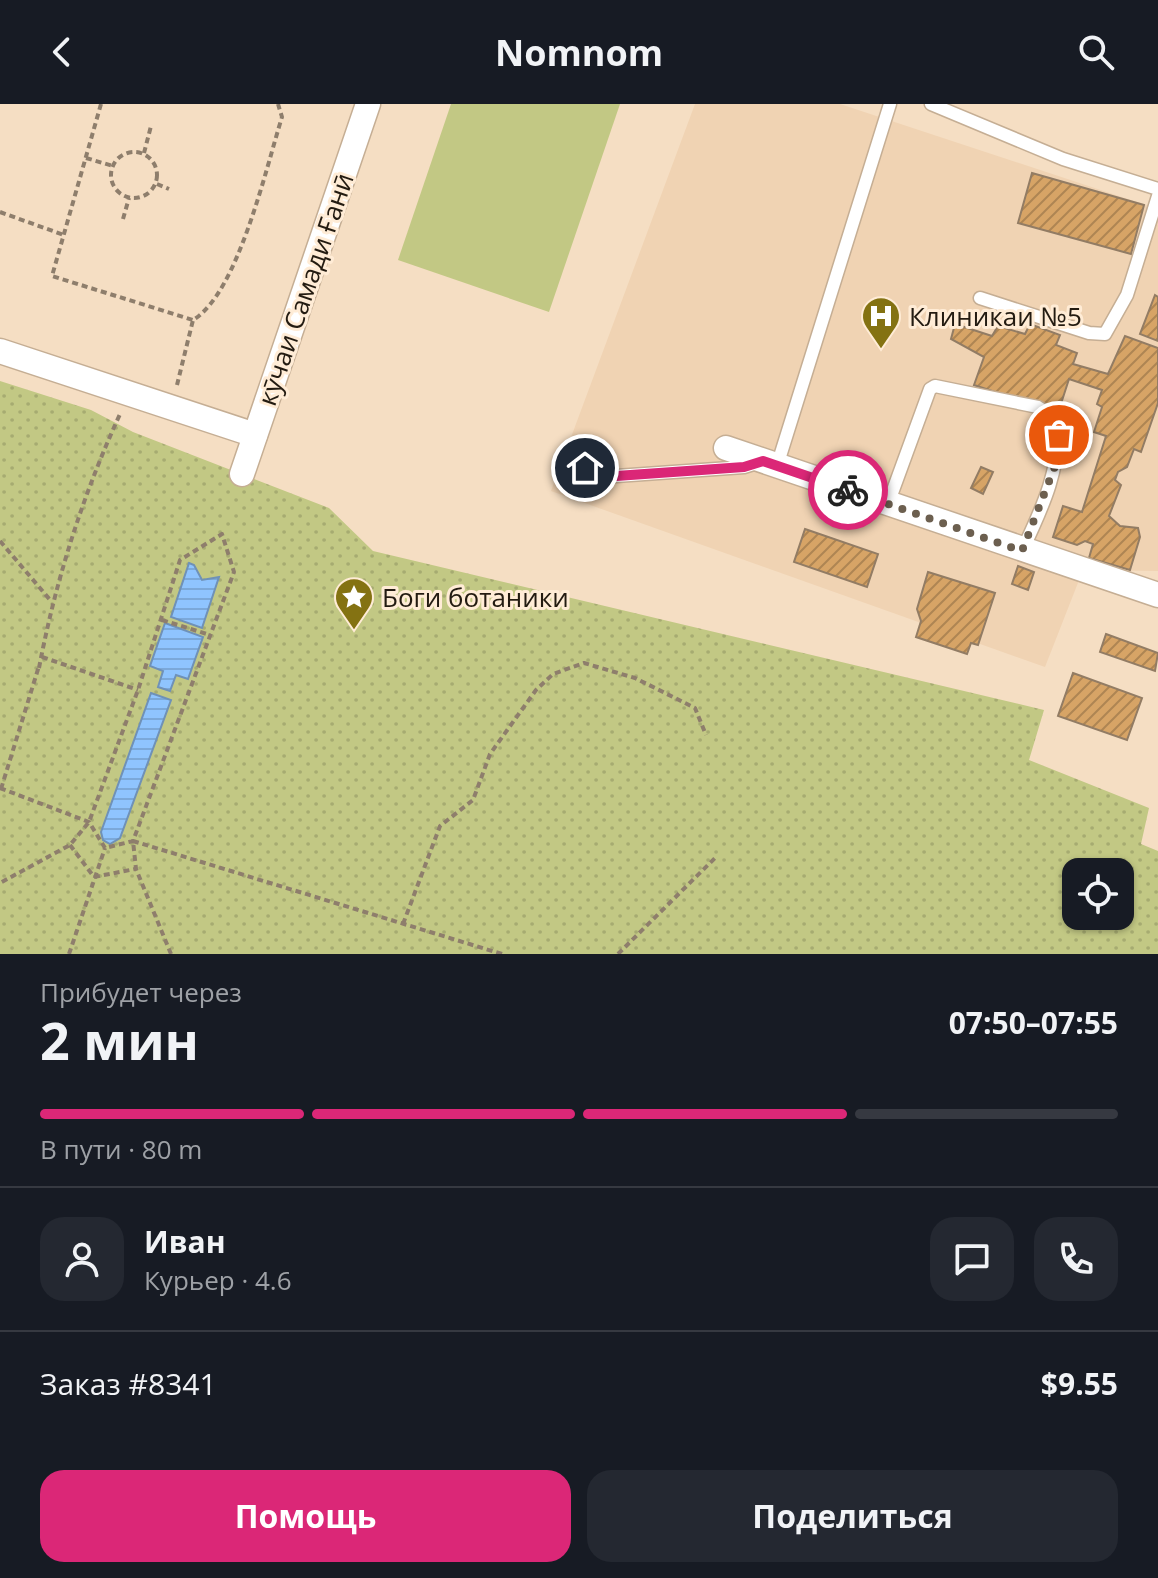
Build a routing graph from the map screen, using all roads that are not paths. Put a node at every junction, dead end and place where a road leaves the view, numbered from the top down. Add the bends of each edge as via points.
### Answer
1 (368, 104) edge
2 (890, 104) edge
3 (931, 104) edge
4 (1158, 189) edge
5 (1158, 196) edge
6 (980, 298) dead end
7 (0, 351) edge
8 (255, 435) junction
9 (726, 448) dead end
10 (770, 463) junction
11 (585, 468) dead end
12 (242, 474) dead end
13 (888, 504) junction
14 (1022, 551) junction
15 (1156, 589) edge

1 - 8 street, кӯчаи Самади Ғанӣ
2 - 10 lane
3 - 4 lane via 1063,159
5 - 6 lane via 1127,295 1105,334
7 - 8 street
8 - 12 street, кӯчаи Самади Ғанӣ
9 - 10 street
10 - 11 lane via 602,477
10 - 13 street
13 - 14 street
13 - 14 lane via 930,389 1038,407 1056,418 1059,435 1055,466
14 - 15 street

